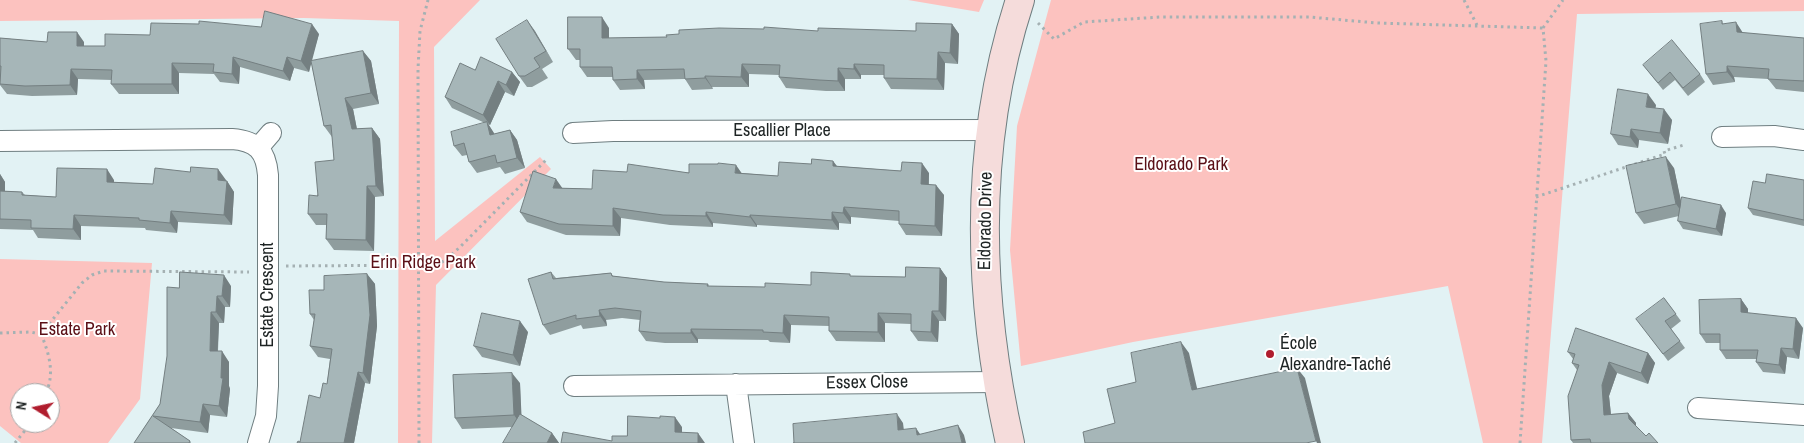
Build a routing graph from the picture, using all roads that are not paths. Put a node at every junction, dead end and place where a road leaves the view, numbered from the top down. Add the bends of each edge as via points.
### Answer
1 (1020, 0) edge
2 (991, 130) junction
3 (573, 133) dead end
4 (1722, 137) dead end
5 (1804, 140) edge
6 (0, 141) edge
7 (997, 382) junction
8 (736, 384) junction
9 (574, 386) dead end
10 (1698, 408) dead end
11 (1804, 415) edge
12 (258, 443) edge
13 (744, 443) edge
14 (1010, 443) edge

1 - 2 street, Eldorado Drive via 1001,72
2 - 3 street, Escallier Place
2 - 7 street, Eldorado Drive via 984,192 984,237 987,306
4 - 5 street via 1774,136
6 - 12 street, Estate Crescent via 264,141 268,175 268,357 266,416
7 - 8 street, Essex Close
7 - 14 street, Eldorado Drive
8 - 9 street, Essex Close
8 - 13 street
10 - 11 street

